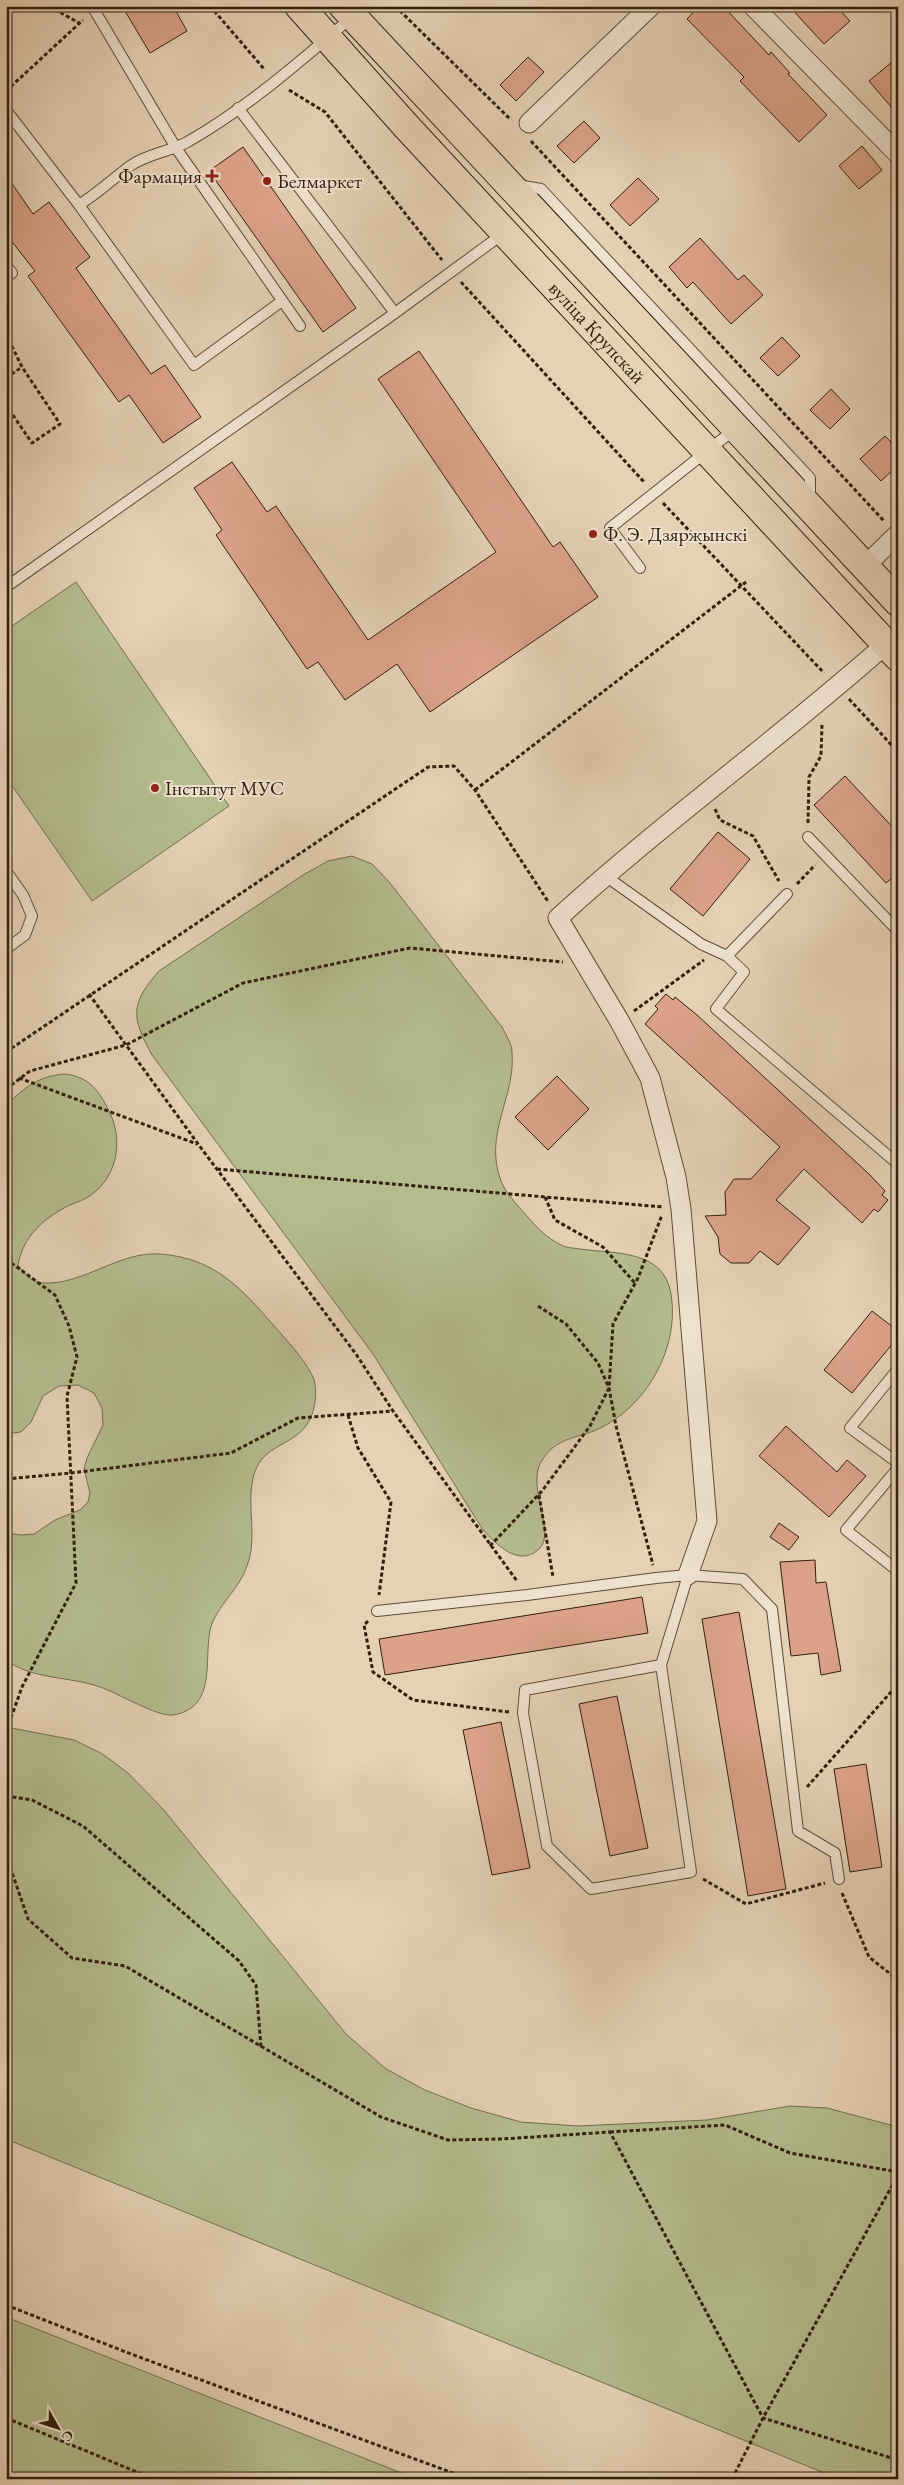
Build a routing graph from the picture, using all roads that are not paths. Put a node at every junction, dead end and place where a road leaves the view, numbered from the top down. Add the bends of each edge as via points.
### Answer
1 (299, 6) edge
2 (651, 6) edge
3 (753, 6) edge
4 (94, 9) edge
5 (348, 12) edge
6 (328, 39) junction
7 (238, 108) junction
8 (6, 110) edge
9 (524, 128) road end
10 (176, 148) junction
11 (898, 154) edge
12 (507, 183) junction
13 (79, 205) junction
14 (505, 232) junction
15 (6, 265) edge
16 (6, 278) edge
17 (282, 301) junction
18 (395, 313) junction
19 (300, 326) dead end
20 (736, 428) junction
21 (707, 452) junction
22 (811, 509) junction
23 (897, 534) edge
24 (864, 567) junction
25 (640, 568) dead end
26 (6, 587) edge
27 (898, 602) edge
28 (892, 650) edge
29 (808, 837) road end
30 (6, 871) edge
31 (604, 875) junction
32 (787, 894) road end
33 (898, 914) edge
34 (889, 922) junction
35 (898, 931) edge
36 (6, 949) edge
37 (727, 956) junction
38 (898, 1164) edge
39 (898, 1369) edge
40 (898, 1463) edge
41 (898, 1468) edge
42 (898, 1571) edge
43 (688, 1575) junction
44 (377, 1611) dead end
45 (661, 1665) junction
46 (839, 1879) road end

1 - 6 main road, вуліца Крупскай
2 - 9 street
3 - 11 street
4 - 10 lane
5 - 6 lane
5 - 12 main road, вуліца Крупскай
6 - 7 lane
6 - 14 main road, вуліца Крупскай
7 - 10 lane
7 - 18 lane
8 - 13 lane
10 - 13 lane via 148,156
10 - 17 lane
12 - 20 main road, вуліца Крупскай
12 - 22 lane via 541,188 810,478
13 - 17 lane via 194,365
14 - 18 lane
14 - 21 main road, вуліца Крупскай
15 - 16 lane via 12,273
17 - 19 lane
18 - 26 lane
20 - 21 lane
20 - 22 main road, вуліца Крупскай
21 - 25 lane via 610,528
21 - 28 main road, вуліца Крупскай
22 - 24 main road, вуліца Крупскай
23 - 24 street
24 - 27 main road, вуліца Крупскай
28 - 31 street via 837,687
29 - 34 lane
30 - 36 lane via 23,895 32,916 25,935
31 - 37 lane via 701,944
31 - 43 street via 558,918 650,1078 676,1177 707,1521
32 - 37 lane
33 - 34 lane
34 - 35 lane
37 - 38 lane via 744,972 716,1009
39 - 40 lane via 850,1428
41 - 42 lane via 846,1530
43 - 44 lane
43 - 45 lane
43 - 46 lane via 743,1579 772,1609 798,1831 835,1853
45 - 45 lane via 525,1690 523,1713 547,1846 591,1889 691,1872

